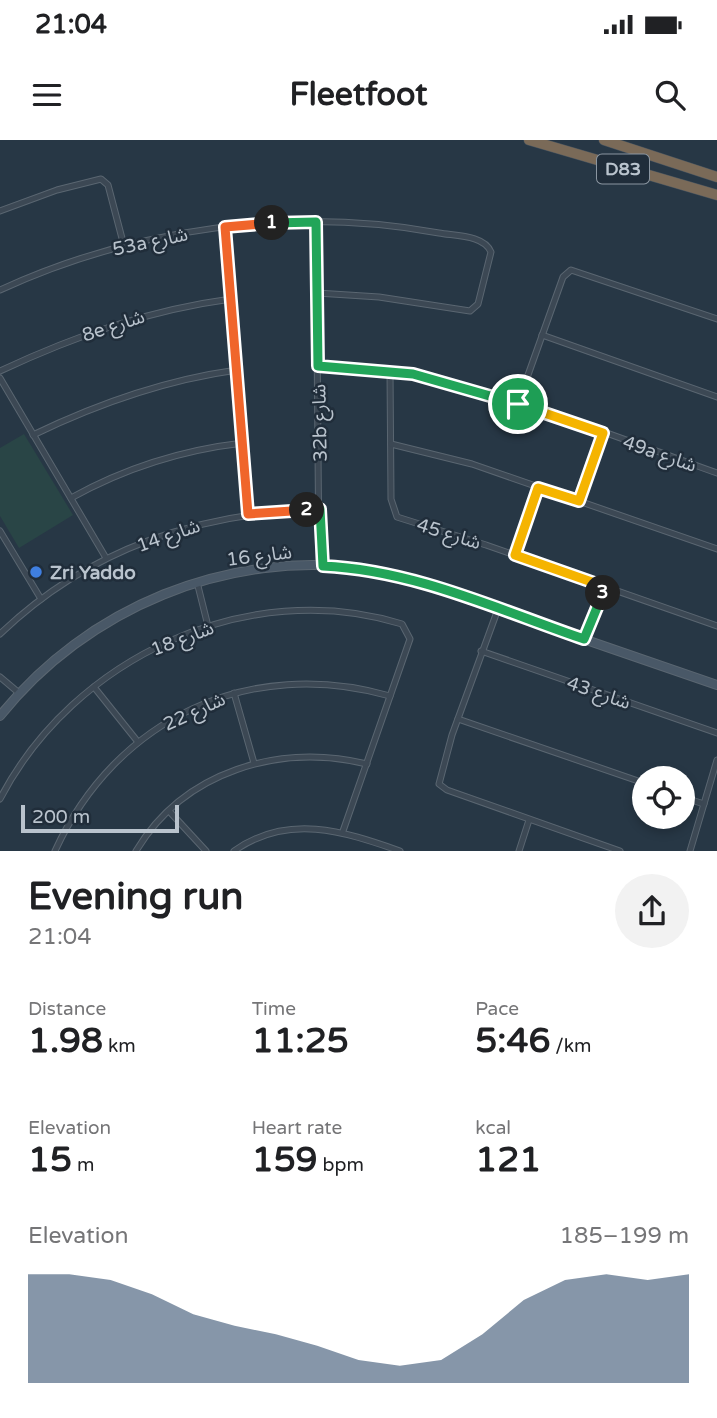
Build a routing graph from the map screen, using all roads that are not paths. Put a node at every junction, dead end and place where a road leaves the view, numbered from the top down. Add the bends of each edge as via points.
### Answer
1 (529, 140) edge
2 (604, 140) edge
3 (717, 177) edge
4 (717, 195) edge
5 (0, 211) edge
6 (316, 222) junction
7 (225, 227) junction
8 (124, 246) junction
9 (0, 290) edge
10 (317, 293) junction
11 (231, 299) junction
12 (717, 319) edge
13 (542, 335) junction
14 (318, 366) junction
15 (0, 370) edge
16 (237, 370) junction
17 (390, 371) junction
18 (0, 379) edge
19 (717, 397) edge
20 (518, 404) junction
21 (603, 433) junction
22 (33, 435) junction
23 (243, 443) junction
24 (391, 444) junction
25 (717, 473) edge
26 (538, 488) junction
27 (71, 498) junction
28 (579, 501) junction
29 (320, 509) junction
30 (248, 514) junction
31 (0, 531) edge
32 (2, 539) edge
33 (717, 549) edge
34 (515, 555) junction
35 (106, 558) junction
36 (321, 566) junction
37 (194, 583) junction
38 (606, 587) junction
39 (41, 598) junction
40 (496, 609) junction
41 (208, 626) junction
42 (717, 626) edge
43 (0, 634) edge
44 (586, 640) junction
45 (481, 651) junction
46 (0, 678) edge
47 (717, 685) edge
48 (94, 687) junction
49 (234, 693) junction
50 (18, 695) junction
51 (390, 696) junction
52 (0, 716) edge
53 (458, 719) junction
54 (717, 733) edge
55 (138, 742) junction
56 (717, 760) edge
57 (254, 763) junction
58 (367, 764) junction
59 (632, 779) edge
60 (0, 799) edge
61 (695, 801) edge
62 (704, 804) junction
63 (169, 811) junction
64 (529, 820) junction
65 (343, 831) junction
66 (55, 851) edge
67 (136, 851) edge
68 (206, 851) edge
69 (234, 851) edge
70 (400, 851) edge
71 (519, 851) edge
72 (620, 851) edge
73 (690, 851) edge

1 - 4 highway, D83
2 - 3 highway, D83
5 - 8 street via 101,179 108,186
6 - 7 street, 53a شارع
6 - 10 street, 32b شارع
6 - 10 street, 53a شارع via 405,227 474,239 489,247 491,258 478,304 470,311
7 - 8 street, 53a شارع
7 - 11 street
8 - 9 street, 53a شارع via 56,266
10 - 14 street, 32b شارع
11 - 15 street, 8e شارع via 132,318
11 - 16 street
12 - 13 street via 576,270 566,273 561,282
13 - 19 street
13 - 20 street
14 - 17 street, 49a شارع
14 - 29 street, 32b شارع
16 - 22 street via 140,390
16 - 23 street
17 - 20 street, 49a شارع via 447,382
17 - 24 street
18 - 22 street
20 - 21 street, 49a شارع
21 - 25 street, 49a شارع
21 - 28 street
22 - 27 street
23 - 27 street via 143,465
23 - 30 street
24 - 26 street via 472,464
24 - 34 street, شارع 45 via 394,513
26 - 28 street
26 - 34 street
27 - 35 street
28 - 33 street
29 - 30 street, شارع 14
29 - 36 street, 32b شارع
30 - 35 street, شارع 14 via 183,528
31 - 32 street
32 - 39 street
34 - 38 street, شارع 45
35 - 39 street, شارع 14
36 - 37 street, شارع 16 via 251,570
36 - 40 street, شارع 16 via 408,578
37 - 41 street
37 - 50 street, شارع 16 via 149,600 95,629 52,661
38 - 42 street, شارع 45
38 - 44 street
39 - 43 street, شارع 14
40 - 44 street, شارع 16
40 - 45 street
41 - 48 street, شارع 18 via 147,651
41 - 51 street, شارع 18 via 276,613 346,613 402,624 410,633
44 - 47 street, شارع 16
45 - 53 street
45 - 54 street, شارع 43
46 - 50 street
48 - 55 street
48 - 60 street, شارع 18 via 39,740
49 - 51 street, شارع 22 via 301,682 346,685
49 - 55 street, شارع 22 via 183,712
49 - 57 street
50 - 52 street, شارع 16
51 - 58 street
53 - 59 street
53 - 64 street via 438,779 442,788
55 - 66 street, شارع 22 via 94,785
56 - 62 street
57 - 58 street via 312,756
57 - 63 street via 201,786
58 - 65 street
61 - 62 street
62 - 73 street
63 - 67 street
63 - 68 street
64 - 71 street
64 - 72 street
65 - 69 street via 293,828 260,837
65 - 70 street

